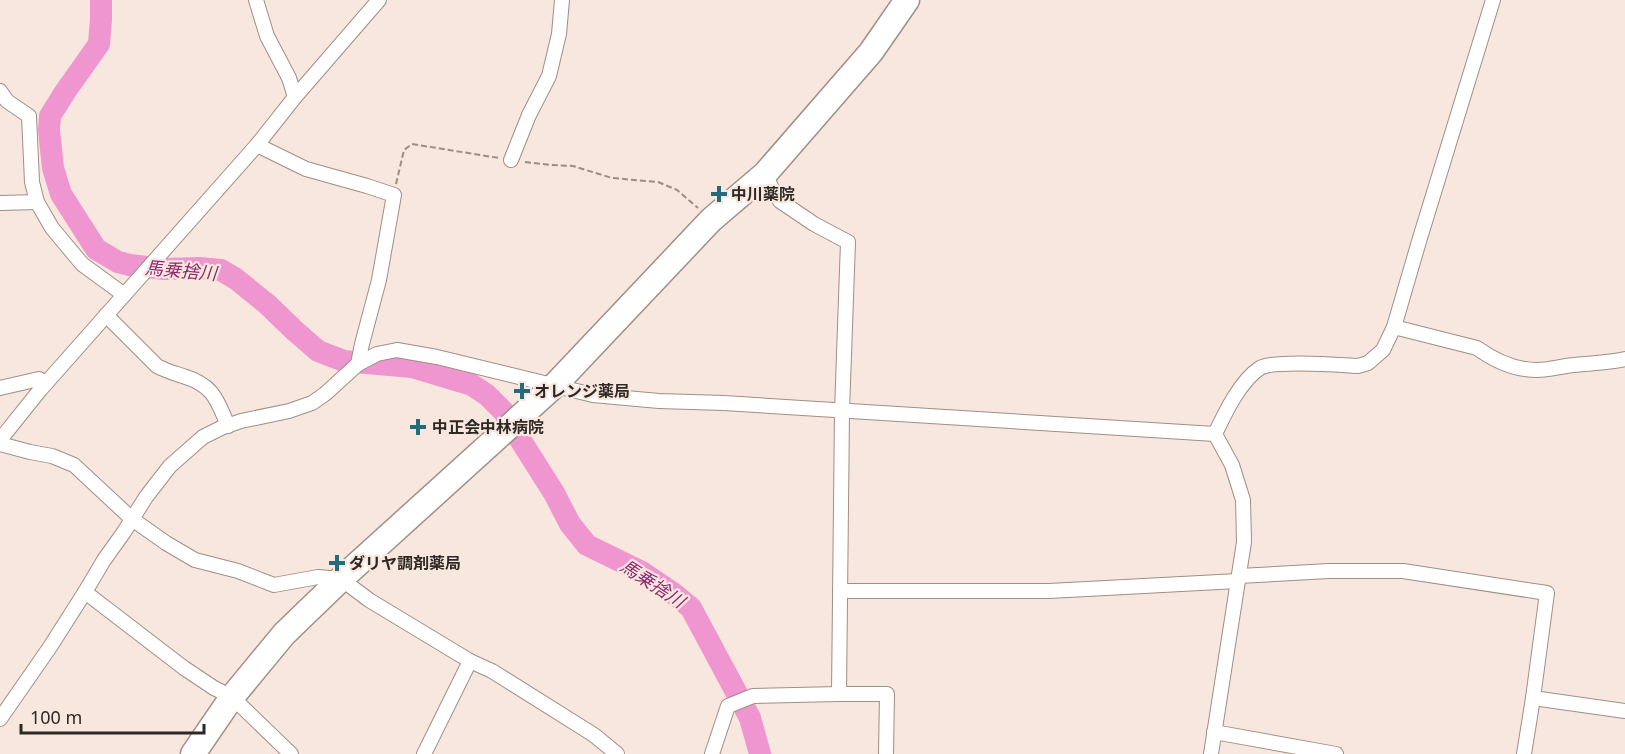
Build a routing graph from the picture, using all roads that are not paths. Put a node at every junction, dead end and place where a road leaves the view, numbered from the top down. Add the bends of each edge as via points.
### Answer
1 (255, 0) edge
2 (380, 0) edge
3 (562, 0) edge
4 (907, 0) edge
5 (1493, 0) edge
6 (0, 91) edge
7 (295, 97) junction
8 (256, 145) junction
9 (511, 160) road end
10 (765, 174) junction
11 (37, 202) junction
12 (0, 203) edge
13 (123, 294) junction
14 (106, 315) junction
15 (1394, 327) junction
16 (1625, 359) edge
17 (358, 364) junction
18 (46, 383) junction
19 (554, 386) junction
20 (0, 388) edge
21 (842, 411) junction
22 (228, 426) junction
23 (1215, 434) junction
24 (0, 442) edge
25 (132, 519) junction
26 (341, 579) junction
27 (1238, 579) junction
28 (840, 591) junction
29 (86, 592) junction
30 (470, 661) junction
31 (839, 693) junction
32 (232, 697) junction
33 (1533, 698) junction
34 (1625, 711) edge
35 (0, 719) edge
36 (1214, 732) junction
37 (193, 754) edge
38 (291, 754) edge
39 (424, 754) edge
40 (617, 754) edge
41 (712, 754) edge
42 (886, 754) edge
43 (1211, 754) edge
44 (1336, 754) edge
45 (1524, 754) edge

1 - 7 street
2 - 7 street
3 - 9 street via 549,76
4 - 10 highway via 871,52
5 - 15 street
6 - 11 street via 7,101 29,116 30,161
7 - 8 street
8 - 13 street
8 - 17 street via 306,169 393,195 379,280
10 - 19 highway via 711,220
10 - 21 street via 780,201 848,242
11 - 12 street
11 - 13 street via 52,228 82,264
13 - 14 street
14 - 18 street
14 - 22 street via 157,366 209,388
15 - 16 street via 1477,348 1520,369
15 - 23 street via 1383,350 1368,363 1276,364 1261,368 1246,381
17 - 19 street via 397,350
17 - 22 street via 312,403
18 - 20 street via 39,379
18 - 24 street
19 - 21 street via 659,401
19 - 26 highway
21 - 23 street
21 - 28 street
22 - 25 street via 203,437 170,466
23 - 27 street via 1232,465 1243,500 1244,542
24 - 25 street via 74,465
25 - 26 street via 195,560 274,585 318,576
25 - 29 street
26 - 30 street
26 - 32 highway via 284,634
27 - 28 street via 1049,591
27 - 33 street via 1329,571 1403,572 1547,592
27 - 36 street
28 - 31 street
29 - 32 street via 184,668
29 - 35 street
30 - 39 street
30 - 40 street via 594,735
31 - 41 street via 753,696 728,706
31 - 42 street via 887,694
32 - 37 highway
32 - 38 street
33 - 34 street
33 - 45 street
36 - 43 street
36 - 44 street

